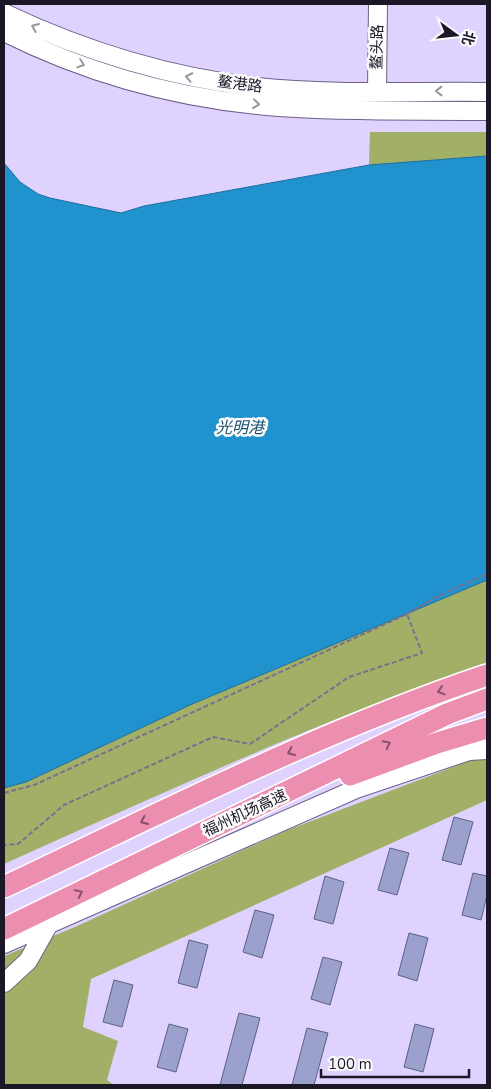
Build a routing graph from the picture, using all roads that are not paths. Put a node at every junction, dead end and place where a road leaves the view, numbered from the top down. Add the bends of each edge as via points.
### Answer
1 (378, 4) edge
2 (4, 13) edge
3 (4, 32) edge
4 (377, 91) junction
5 (487, 92) edge
6 (487, 111) edge
7 (487, 675) edge
8 (487, 699) edge
9 (487, 728) edge
10 (487, 750) edge
11 (249, 812) junction
12 (4, 887) edge
13 (50, 922) junction
14 (4, 929) edge
15 (4, 944) edge
16 (4, 983) edge

1 - 4 main road, 鳌头路
4 -> 2 main road, 鳌港路 via 280,89 195,78 90,50
3 -> 6 main road, 鳌港路 via 47,52 118,77 214,99 314,109
5 -> 4 main road, 鳌港路
7 -> 12 highway via 297,749
11 -> 8 highway, 福州机场高速 via 447,714
9 - 11 highway
10 - 13 main road via 469,751 356,789
14 -> 11 highway, 福州机场高速
13 - 15 main road
13 - 16 main road via 28,960

